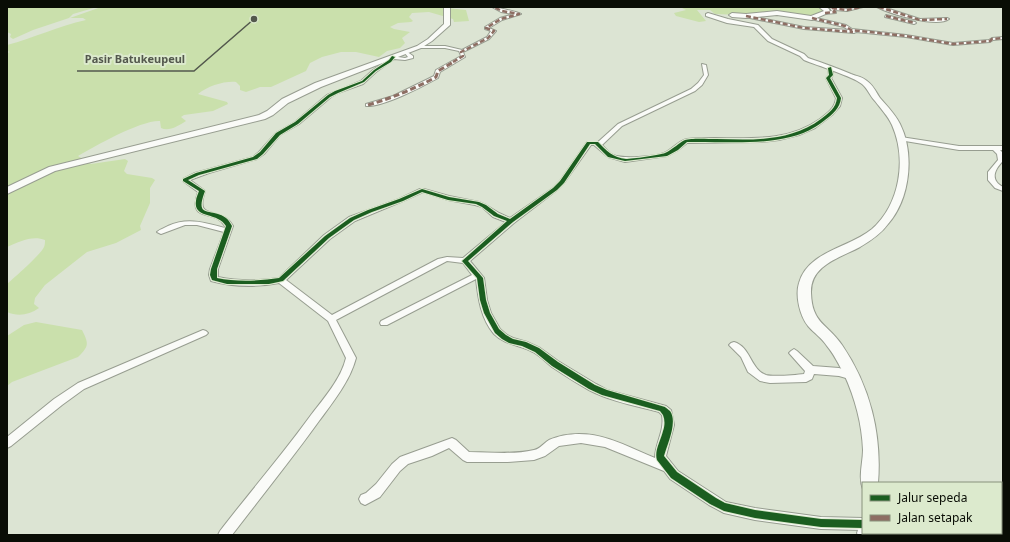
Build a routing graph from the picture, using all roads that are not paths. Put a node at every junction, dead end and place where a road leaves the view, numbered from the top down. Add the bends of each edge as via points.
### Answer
1 (447, 7) edge
2 (494, 7) edge
3 (822, 7) edge
4 (861, 7) edge
5 (879, 7) edge
6 (826, 13) junction
7 (746, 16) junction
8 (886, 16) dead end
9 (812, 18) junction
10 (947, 19) dead end
11 (920, 20) junction
12 (944, 25) dead end
13 (876, 34) junction
14 (1003, 38) edge
15 (419, 47) junction
16 (463, 51) junction
17 (393, 58) junction
18 (704, 65) dead end
19 (830, 68) junction
20 (368, 105) dead end
21 (901, 140) junction
22 (598, 145) junction
23 (994, 148) junction
24 (1003, 148) edge
25 (1003, 189) edge
26 (7, 191) edge
27 (511, 221) junction
28 (228, 231) junction
29 (161, 232) dead end
30 (465, 261) junction
31 (478, 275) junction
32 (281, 280) junction
33 (331, 319) junction
34 (384, 323) dead end
35 (203, 333) dead end
36 (734, 345) dead end
37 (794, 353) dead end
38 (810, 370) junction
39 (853, 376) junction
40 (7, 443) edge
41 (667, 467) junction
42 (869, 482) edge
43 (365, 499) dead end
44 (862, 524) edge
45 (224, 535) edge

1 - 15 street via 447,25
2 - 16 street via 520,14 486,28 494,31 491,37
3 - 6 street via 827,10
4 - 6 street via 847,10 832,8 835,12
5 - 11 street
6 - 9 street
7 - 9 street via 777,13
7 - 13 street via 804,28
7 - 19 street via 708,15 756,26 770,40
8 - 11 street via 916,23
9 - 13 street via 845,26 851,30
10 - 11 street
11 - 12 street
13 - 14 street via 953,44 980,43
15 - 16 street
15 - 17 street
16 - 20 street via 460,53 463,56 438,71 432,80 382,102
17 - 26 street via 313,88 285,101 262,117 52,170
17 - 28 street via 361,83 325,99 299,122 278,134 256,157 186,179 185,181 202,191 198,201 200,210 225,220 229,226
18 - 22 street via 706,75 693,90 620,125
19 - 21 street via 868,85 896,122
19 - 22 street via 831,74 828,78 839,98 836,108 816,126 789,136 769,139 686,141 664,155 629,160 610,156
21 - 23 street via 959,148
21 - 39 street via 904,181 891,215 864,240 812,268 805,284 810,318 834,345
22 - 27 street via 590,143 559,185
23 - 24 street
23 - 25 street via 1000,153 1001,160 996,163 991,173 991,180 994,185
27 - 30 street
27 - 32 street via 477,203 418,190 401,200 352,219 327,237
28 - 29 street via 186,223
28 - 32 street via 213,267 214,279 227,282
30 - 31 street
30 - 33 street via 441,261
31 - 34 street
31 - 41 street via 487,313 497,331 504,337 537,350 592,387 662,409 667,414 669,425 660,457
32 - 33 street
33 - 45 street via 348,350 351,358 349,366 304,436
35 - 40 street via 81,386
36 - 38 street via 744,355 751,369 763,378 806,378
37 - 38 street
38 - 39 street via 839,372
39 - 42 street via 866,411 870,435 872,466
41 - 43 street via 586,438 556,442 542,453 497,458 467,457 452,443 407,458 372,497
41 - 44 street via 674,475 713,501 738,511 821,523

